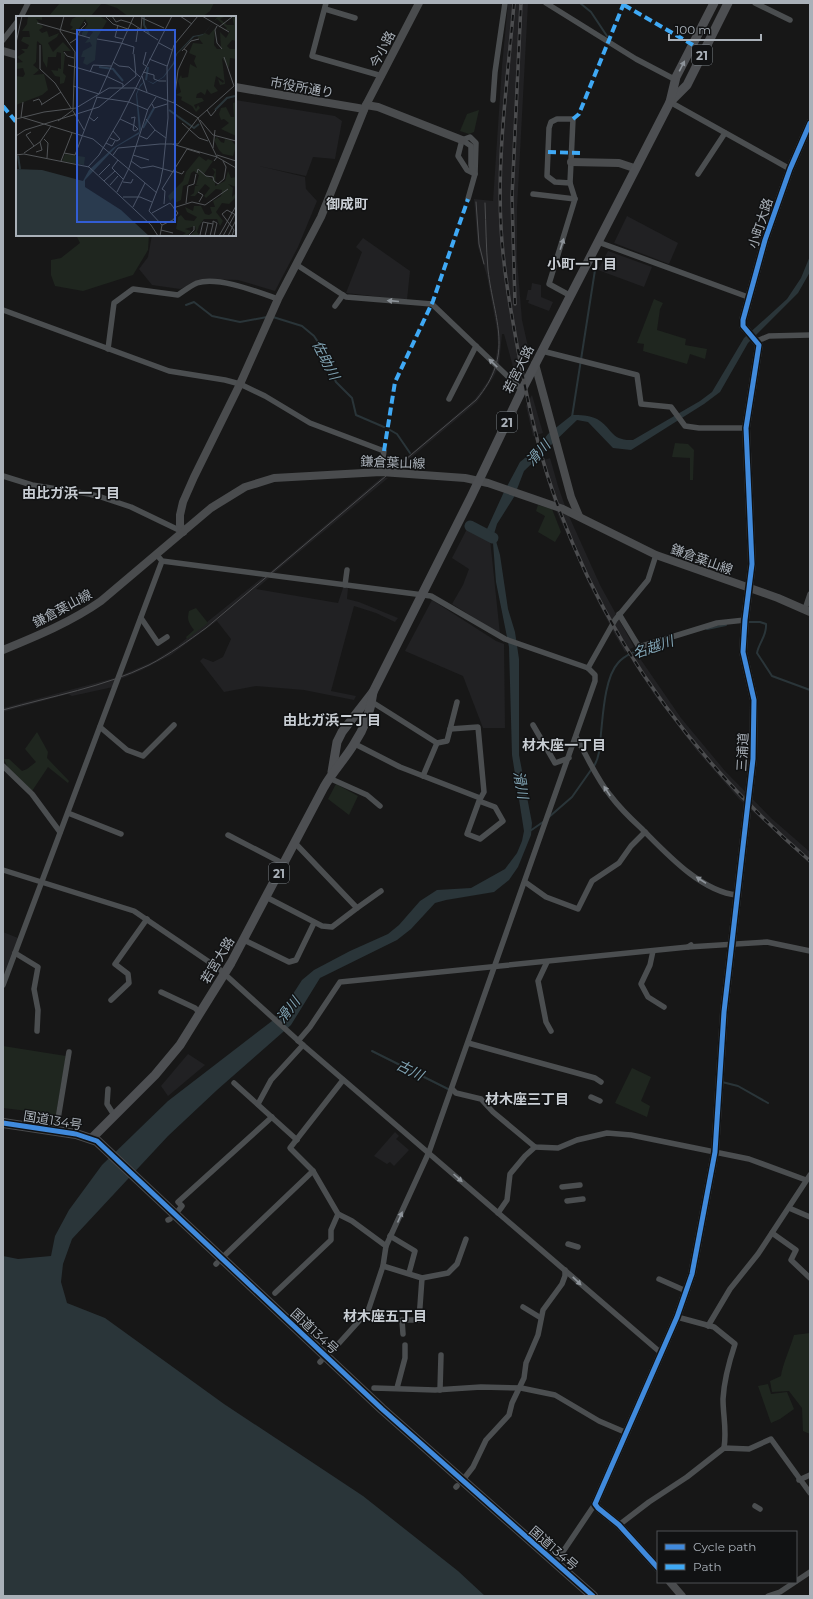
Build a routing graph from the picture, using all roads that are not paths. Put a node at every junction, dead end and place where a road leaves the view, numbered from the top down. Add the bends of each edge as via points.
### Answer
1 (28, 3) edge
2 (419, 3) edge
3 (505, 3) edge
4 (546, 3) edge
5 (714, 3) edge
6 (728, 3) edge
7 (755, 3) edge
8 (326, 6) edge
9 (22, 16) edge
10 (355, 18) dead end
11 (790, 20) dead end
12 (16, 23) edge
13 (3, 40) edge
14 (3, 51) edge
15 (16, 54) edge
16 (382, 76) junction
17 (675, 81) junction
18 (236, 87) edge
19 (686, 87) junction
20 (493, 100) dead end
21 (670, 102) junction
22 (365, 107) junction
23 (810, 123) edge
24 (725, 133) junction
25 (460, 144) junction
26 (472, 158) junction
27 (461, 161) junction
28 (571, 162) junction
29 (634, 168) junction
30 (790, 168) junction
31 (475, 174) junction
32 (698, 174) dead end
33 (570, 182) junction
34 (533, 194) dead end
35 (468, 199) dead end
36 (575, 199) junction
37 (598, 242) junction
38 (297, 265) junction
39 (343, 295) junction
40 (571, 296) junction
41 (748, 297) junction
42 (278, 299) junction
43 (335, 306) dead end
44 (3, 310) edge
45 (810, 335) edge
46 (753, 336) junction
47 (476, 346) junction
48 (108, 349) junction
49 (542, 351) junction
50 (535, 364) junction
51 (240, 384) junction
52 (522, 390) junction
53 (449, 399) dead end
54 (746, 428) junction
55 (381, 472) junction
56 (3, 476) edge
57 (479, 481) junction
58 (579, 516) junction
59 (183, 532) junction
60 (656, 555) junction
61 (159, 558) junction
62 (347, 570) dead end
63 (345, 585) junction
64 (749, 589) junction
65 (810, 594) edge
66 (423, 595) junction
67 (808, 611) edge
68 (619, 614) junction
69 (141, 618) junction
70 (745, 623) junction
71 (167, 637) dead end
72 (3, 650) edge
73 (588, 668) junction
74 (373, 692) junction
75 (372, 702) junction
76 (457, 702) dead end
77 (174, 725) dead end
78 (534, 725) dead end
79 (100, 727) junction
80 (450, 729) junction
81 (576, 737) junction
82 (437, 743) junction
83 (355, 744) junction
84 (569, 758) junction
85 (3, 766) edge
86 (331, 775) junction
87 (423, 776) junction
88 (480, 799) junction
89 (380, 806) dead end
90 (68, 813) junction
91 (60, 832) junction
92 (645, 832) junction
93 (121, 834) dead end
94 (228, 834) dead end
95 (295, 843) junction
96 (284, 864) junction
97 (3, 870) edge
98 (40, 882) junction
99 (525, 882) junction
100 (381, 891) dead end
101 (737, 895) junction
102 (266, 897) junction
103 (357, 908) junction
104 (147, 919) junction
105 (314, 923) junction
106 (244, 940) junction
107 (731, 943) junction
108 (810, 946) edge
109 (802, 948) junction
110 (653, 951) junction
111 (810, 951) edge
112 (15, 953) junction
113 (547, 962) junction
114 (494, 968) junction
115 (226, 973) junction
116 (3, 985) edge
117 (161, 992) dead end
118 (111, 1000) dead end
119 (664, 1007) dead end
120 (200, 1013) junction
121 (37, 1031) dead end
122 (551, 1031) dead end
123 (300, 1043) junction
124 (468, 1043) junction
125 (70, 1052) dead end
126 (343, 1080) junction
127 (601, 1082) dead end
128 (234, 1083) dead end
129 (108, 1089) dead end
130 (451, 1092) junction
131 (591, 1097) dead end
132 (600, 1101) dead end
133 (258, 1104) junction
134 (114, 1115) junction
135 (272, 1117) junction
136 (3, 1123) edge
137 (56, 1131) junction
138 (92, 1138) junction
139 (297, 1140) junction
140 (535, 1147) junction
141 (429, 1152) junction
142 (715, 1152) junction
143 (313, 1171) junction
144 (809, 1177) edge
145 (580, 1185) dead end
146 (562, 1187) dead end
147 (583, 1199) dead end
148 (568, 1201) dead end
149 (789, 1208) junction
150 (178, 1211) dead end
151 (498, 1213) junction
152 (338, 1214) junction
153 (810, 1217) edge
154 (772, 1233) junction
155 (390, 1236) junction
156 (466, 1239) dead end
157 (568, 1244) dead end
158 (386, 1246) junction
159 (578, 1247) dead end
160 (225, 1255) dead end
161 (383, 1266) junction
162 (565, 1270) junction
163 (409, 1273) junction
164 (422, 1278) junction
165 (810, 1278) edge
166 (659, 1279) dead end
167 (686, 1291) junction
168 (275, 1292) dead end
169 (523, 1307) dead end
170 (677, 1317) junction
171 (541, 1318) junction
172 (708, 1326) junction
173 (402, 1334) dead end
174 (405, 1345) dead end
175 (332, 1351) dead end
176 (661, 1353) junction
177 (441, 1355) dead end
178 (374, 1388) dead end
179 (397, 1388) junction
180 (520, 1388) junction
181 (440, 1390) junction
182 (627, 1433) junction
183 (724, 1448) junction
184 (810, 1475) edge
185 (466, 1476) dead end
186 (799, 1480) junction
187 (810, 1493) edge
188 (595, 1504) junction
189 (619, 1525) junction
190 (558, 1559) dead end
191 (657, 1567) edge
192 (810, 1572) edge
193 (797, 1582) edge
194 (671, 1583) edge
195 (796, 1583) edge
196 (782, 1594) edge
197 (593, 1596) edge
198 (682, 1596) edge
199 (768, 1596) edge

1 - 9 street
2 - 16 street, 今小路
3 - 20 street via 494,72
4 - 17 street
17 -> 5 main road, 若宮大路 / 21
6 - 19 main road, 若宮大路 / 21
7 - 11 street
8 - 10 street
8 - 16 street via 312,56
12 - 13 street
14 - 15 street
16 - 22 street, 今小路
17 - 19 main road via 680,87
17 - 21 main road, 若宮大路 / 21
18 - 22 street, 市役所通り
19 - 21 main road, 若宮大路 / 21
21 - 24 street
21 - 29 main road, 若宮大路 / 21
22 - 25 street, 市役所通り via 378,107
22 - 38 street, 今小路 via 321,217
23 - 30 street, 小町大路
24 - 30 street
24 - 32 street
25 - 26 street via 470,143
25 - 27 street via 458,156
25 - 31 street via 470,137 476,143
26 - 27 street via 467,162
26 - 31 street via 471,165
27 - 31 street via 467,170
28 - 29 street via 619,163
28 - 33 street
28 - 33 street via 573,119 554,120 549,128 548,176 555,182
29 - 37 main road, 若宮大路 / 21
30 - 41 street, 小町大路
31 - 35 street
33 - 36 street
34 - 36 street
40 -> 36 street via 549,284
37 - 40 main road, 若宮大路 / 21
37 - 41 street
38 - 39 street
38 - 42 street, 今小路
39 - 43 street
47 -> 39 street via 432,304
40 - 49 main road, 若宮大路 / 21
41 - 46 street, 小町大路 via 743,320 744,326
42 - 48 street via 234,284 204,282 178,295 133,289 114,303
42 - 51 street, 今小路
44 - 48 street
45 - 46 street
46 - 54 street, 小町大路 via 759,344
52 -> 47 street
47 - 53 street
48 - 51 street via 169,371
49 - 50 main road, 若宮大路 / 21
49 - 54 street via 637,375 641,404 670,407 685,426
50 - 52 main road, 若宮大路 / 21
50 - 58 street via 571,497
51 - 55 street via 310,423 384,451
51 - 59 street, 今小路 via 184,502 180,520
52 - 57 main road, 若宮大路 / 21
54 - 64 street, 三浦道 via 752,541
55 - 57 street, 鎌倉葉山線
55 - 59 street, 鎌倉葉山線 via 261,480 226,498
56 - 59 street via 32,485 102,497 131,507
57 - 58 street, 鎌倉葉山線
57 - 66 main road, 若宮大路 / 21
58 - 60 street, 鎌倉葉山線
59 - 61 street, 鎌倉葉山線
60 - 64 street, 鎌倉葉山線
60 - 68 street via 648,580
61 - 63 street
61 - 69 street
61 - 72 street, 鎌倉葉山線 via 84,613
62 - 63 street
63 - 66 street
64 - 67 street, 鎌倉葉山線
64 - 70 street, 三浦道
65 - 67 street
66 - 73 street via 431,596 505,640
66 - 74 main road, 若宮大路 / 21
68 - 70 street via 639,647 717,622
68 - 73 street via 605,634
69 - 71 street via 158,643
69 - 79 street
70 - 101 street, 三浦道 via 743,652 754,700 754,730 749,800
73 - 81 street via 594,673 595,681
74 - 75 main road, 若宮大路 / 21
74 - 86 main road, 若宮大路 / 21 via 342,732 337,742
75 - 82 street
75 - 83 main road, 若宮大路 / 21
76 - 80 street
77 - 79 street via 143,756 127,750
78 - 84 street via 555,763
79 - 90 street
80 - 82 street via 447,741
80 - 88 street via 478,727 484,792
81 - 84 street
92 -> 81 street via 610,795
82 - 87 street
83 - 86 main road, 若宮大路 / 21
83 - 87 street
84 - 99 street
85 - 91 street via 32,794
86 - 89 street via 367,795
86 - 95 main road, 若宮大路 / 21
87 - 88 street
88 - 88 street via 467,834 480,839 503,820 495,807
90 - 91 street
90 - 93 street
91 - 98 street
92 - 99 street via 619,863 592,881 578,909 546,898
101 -> 92 street via 729,895 701,880
94 - 96 street
95 - 96 main road, 若宮大路 / 21
95 - 103 street
96 - 102 main road, 若宮大路 / 21
97 - 98 street
98 - 104 street via 134,911
98 - 112 street
99 - 114 street
100 - 103 street
101 - 107 street, 三浦道
102 - 105 street
102 - 106 main road, 若宮大路 / 21
103 - 105 street via 332,928
104 - 115 street
104 - 118 street via 115,964 128,974 129,983
105 - 106 street via 296,960 289,962
106 - 115 main road, 若宮大路 / 21
107 - 109 street via 767,942
107 - 110 street
107 - 142 street, 三浦道
108 - 109 street
109 - 111 street
110 - 113 street
110 - 119 street via 641,984 648,997
112 - 116 street
112 - 121 street via 38,967 34,989 38,1010
113 - 114 street
113 - 122 street via 538,981 546,1022
114 - 123 street via 340,982
114 - 124 street
115 - 120 main road, 若宮大路 / 21
115 - 123 street
117 - 120 street via 195,1008
120 - 134 main road, 若宮大路 / 21 via 170,1058
123 - 126 street
123 - 133 street via 271,1080
124 - 127 street via 595,1078
124 - 130 street
125 - 137 street
126 - 139 street
126 - 141 street
128 - 133 street
129 - 134 street via 107,1104
130 - 140 street via 481,1099
130 - 141 street
131 - 132 street
133 - 135 street
134 - 138 main road, 若宮大路 / 21
135 - 139 street
135 - 150 street via 178,1202 182,1206
136 - 137 highway, 国道134号
137 - 138 highway, 国道134号
138 - 197 highway, 国道134号 via 382,1408
139 - 143 street via 290,1148
140 - 142 street via 558,1148 607,1132
140 - 151 street via 510,1174 507,1200
141 -> 151 street
155 -> 141 street
142 - 144 street
142 - 167 street, 三浦道 via 696,1258
143 - 152 street
143 - 160 street
144 - 149 street
145 - 146 street
147 - 148 street
149 - 153 street
149 - 154 street
151 - 162 street
152 - 158 street
152 - 168 street via 331,1230 331,1240
154 - 165 street via 796,1250 790,1260
154 - 172 street via 730,1289
155 - 158 street
155 - 163 street via 415,1251
156 - 164 street via 452,1271
157 - 159 street
158 - 161 street
161 - 163 street
161 - 175 street via 368,1311
162 - 171 street via 562,1284 543,1310
162 -> 176 street
163 - 164 street
164 - 173 street via 419,1320 402,1320
166 - 167 street
167 - 170 street, 三浦道
169 - 171 street
170 - 172 street
170 - 176 street, 三浦道
171 - 180 street via 538,1335 526,1363
172 - 183 street via 714,1327 735,1344 724,1385 727,1434
174 - 179 street via 405,1358
176 - 182 street, 三浦道
177 - 181 street
178 - 179 street
179 - 181 street
180 - 181 street
180 - 182 street via 555,1395 599,1421
180 - 185 street via 509,1415 486,1440
182 - 188 street, 三浦道
183 - 186 street via 750,1449 771,1439
183 - 189 street via 687,1478
184 - 186 street
186 - 187 street
188 - 189 street
188 - 190 street
189 - 191 street
192 - 193 street
194 - 198 street
195 - 196 street
196 - 199 street

